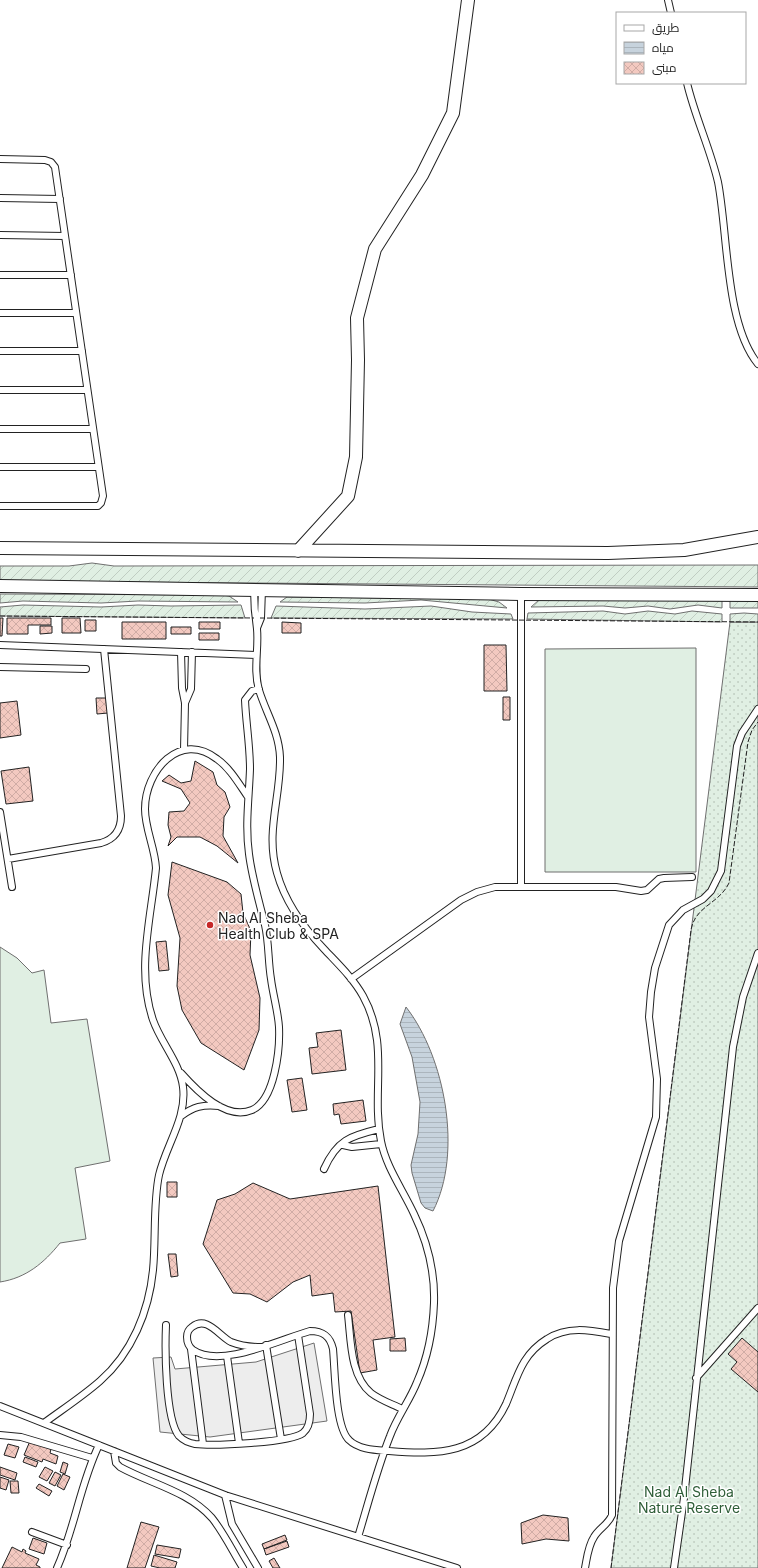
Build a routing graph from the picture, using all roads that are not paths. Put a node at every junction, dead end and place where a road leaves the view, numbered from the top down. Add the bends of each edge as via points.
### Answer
1 (468, 0) edge
2 (668, 0) edge
3 (671, 12) edge
4 (688, 84) edge
5 (0, 159) edge
6 (0, 198) edge
7 (60, 199) junction
8 (0, 235) edge
9 (65, 236) junction
10 (0, 275) edge
11 (71, 275) junction
12 (0, 313) edge
13 (76, 313) junction
14 (0, 351) edge
15 (82, 351) junction
16 (758, 364) edge
17 (0, 390) edge
18 (87, 390) junction
19 (0, 429) edge
20 (93, 429) junction
21 (0, 467) edge
22 (98, 467) junction
23 (0, 506) edge
24 (758, 537) edge
25 (0, 548) edge
26 (298, 551) junction
27 (0, 586) edge
28 (258, 589) junction
29 (521, 594) junction
30 (758, 595) edge
31 (0, 645) edge
32 (104, 649) junction
33 (181, 652) junction
34 (192, 652) junction
35 (256, 655) junction
36 (0, 667) edge
37 (86, 669) dead end
38 (259, 690) junction
39 (185, 703) junction
40 (758, 709) edge
41 (184, 750) junction
42 (248, 797) junction
43 (0, 812) edge
44 (8, 859) junction
45 (692, 877) dead end
46 (521, 886) junction
47 (12, 887) dead end
48 (758, 952) edge
49 (352, 979) junction
50 (180, 1072) junction
51 (220, 1106) junction
52 (181, 1116) junction
53 (379, 1129) junction
54 (381, 1144) junction
55 (342, 1145) junction
56 (324, 1169) dead end
57 (758, 1308) edge
58 (348, 1315) dead end
59 (166, 1325) dead end
60 (611, 1334) junction
61 (298, 1335) junction
62 (263, 1346) junction
63 (190, 1349) junction
64 (227, 1356) junction
65 (696, 1378) junction
66 (0, 1406) edge
67 (402, 1409) junction
68 (44, 1423) junction
69 (0, 1435) edge
70 (280, 1439) junction
71 (239, 1443) junction
72 (203, 1444) junction
73 (98, 1445) junction
74 (114, 1451) junction
75 (384, 1451) junction
76 (92, 1458) junction
77 (225, 1495) junction
78 (32, 1532) dead end
79 (358, 1537) junction
80 (67, 1545) junction
81 (57, 1568) edge
82 (243, 1568) edge
83 (258, 1568) edge
84 (457, 1568) edge
85 (585, 1568) edge
86 (674, 1568) edge

1 - 26 street via 453,114 422,175 375,249 357,318 356,457 348,496
2 - 3 lane
4 - 16 lane via 717,181 739,325 746,345
5 - 7 lane via 51,162 56,170
6 - 7 lane
7 - 9 lane
8 - 9 lane
9 - 11 lane
10 - 11 lane
11 - 13 lane
12 - 13 lane
13 - 15 lane
14 - 15 lane
15 - 18 lane
17 - 18 lane
18 - 20 lane
19 - 20 lane
20 - 22 lane
21 - 22 lane
22 - 23 lane via 103,498 98,506
24 - 26 street via 684,550 648,552
25 - 26 street
27 - 28 street
28 - 29 street
28 - 35 lane via 255,618
29 - 30 street
29 - 46 lane
31 - 32 lane
32 - 33 lane
32 - 44 lane via 121,816 119,830 108,841 101,843
33 - 34 lane
33 - 39 lane
34 - 35 lane
34 - 39 lane via 190,690
35 - 38 lane
36 - 37 lane
38 - 42 lane via 252,691 246,700 250,756
38 - 49 lane via 273,725 280,757 271,831 277,873 284,894 296,914
39 - 41 lane
40 - 60 lane via 742,733 737,746 721,871 707,895 683,910 669,925 655,968 649,1017 657,1079 656,1117 619,1241
41 - 42 lane via 208,753 218,759
41 - 50 lane via 163,761 155,772 148,789 145,808 156,856 145,955 146,988 155,1025
42 - 51 lane via 249,853 255,890 265,926 279,1027 279,1045 272,1080 261,1104 246,1112
43 - 44 lane
44 - 47 lane
45 - 46 lane via 659,879 641,891 616,887
46 - 49 lane via 494,887 461,900
48 - 65 lane via 743,997 733,1047
49 - 53 lane via 369,1010 377,1037
50 - 51 lane via 198,1090
50 - 52 lane via 184,1102
51 - 52 lane via 199,1106
52 - 68 lane via 159,1176 153,1271 145,1311 137,1330 128,1348 102,1380
53 - 54 lane
53 - 55 lane via 350,1137
54 - 55 lane via 352,1147
54 - 67 lane via 393,1174 415,1215 432,1270 432,1328 426,1356 417,1384
55 - 56 lane via 330,1157
57 - 65 lane
58 - 67 lane via 358,1375 363,1385 371,1393
59 - 72 lane via 165,1366 175,1430 186,1442
60 - 75 lane via 580,1329 563,1332 534,1348 524,1360 498,1416 489,1428 466,1444 439,1453
60 - 85 lane via 612,1515 591,1542
61 - 62 lane
61 - 70 lane via 310,1420 308,1427 299,1436
61 - 75 lane via 318,1332 326,1335 331,1341 344,1434 357,1446
62 - 63 lane via 236,1344 202,1323 195,1324 187,1335
62 - 64 lane
62 - 70 lane
63 - 64 lane via 196,1353
63 - 72 lane
64 - 71 lane
65 - 86 lane
66 - 68 lane
67 - 75 lane
68 - 73 lane
69 - 76 lane via 21,1437
70 - 71 lane
71 - 72 lane
73 - 74 lane
73 - 76 lane
74 - 77 lane
74 - 82 lane via 114,1457 120,1467 186,1497 204,1510 219,1527
75 - 79 lane
76 - 80 lane
77 - 79 lane
77 - 83 lane via 232,1524
78 - 80 lane
79 - 84 lane
80 - 81 lane

